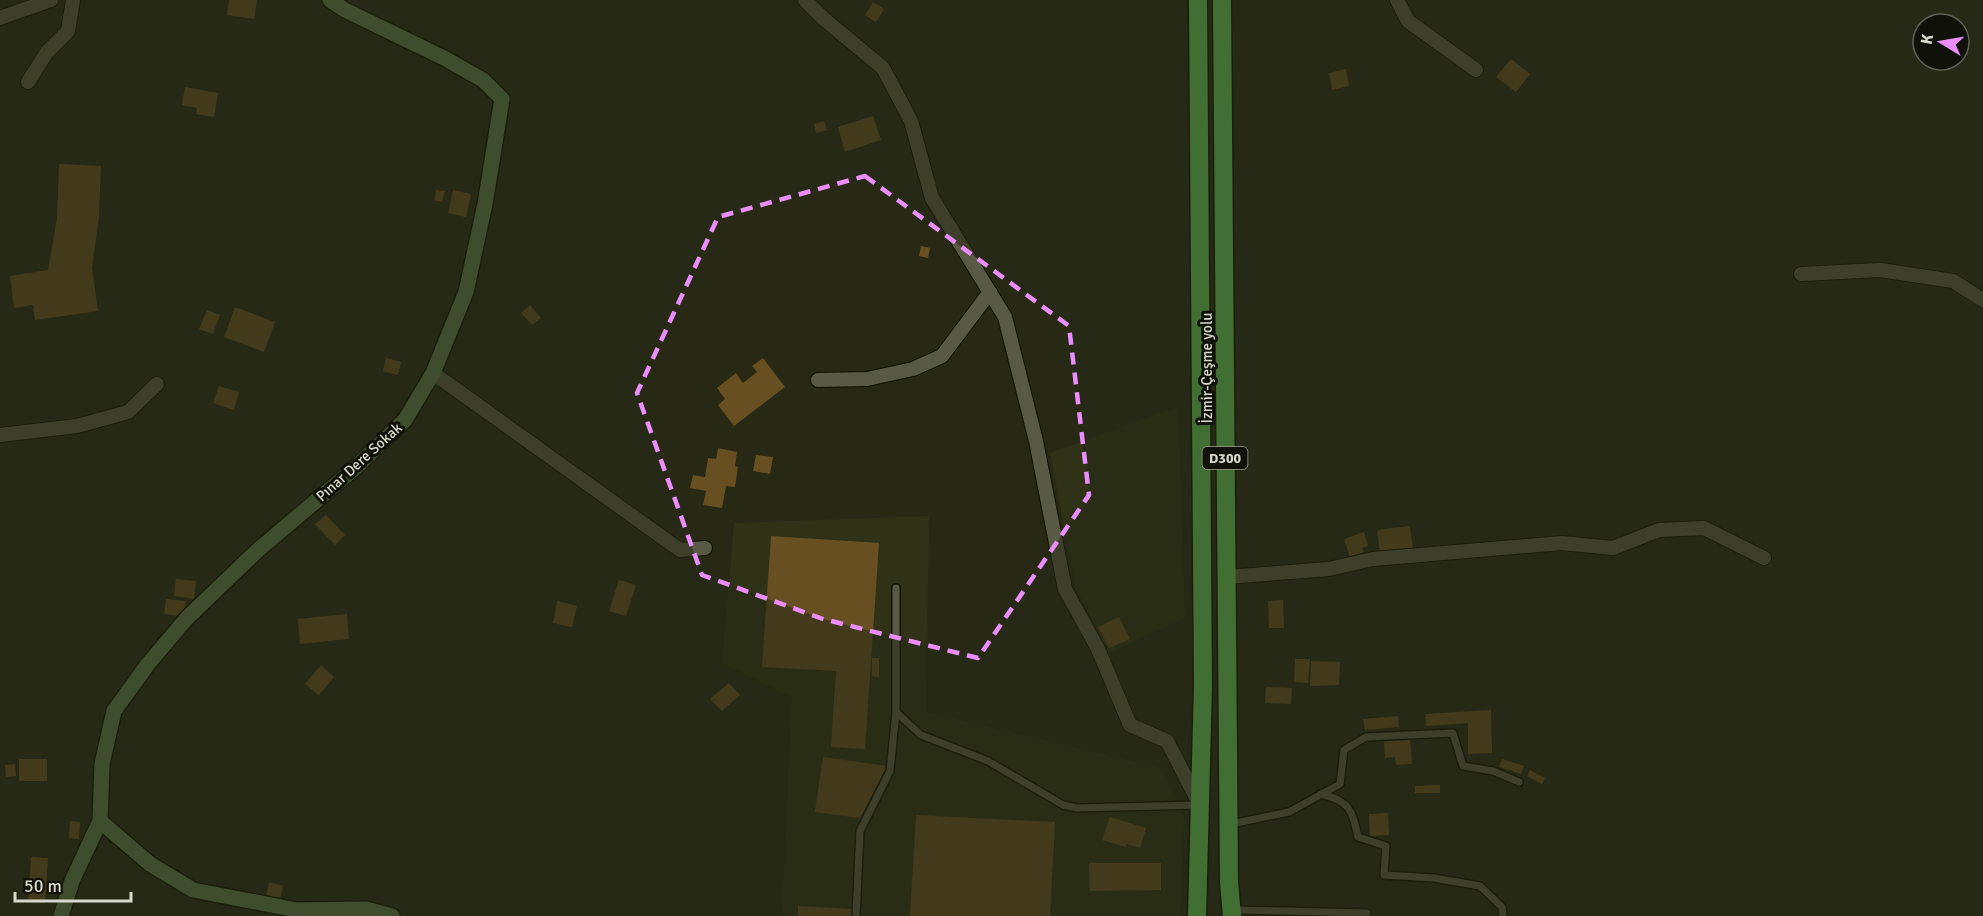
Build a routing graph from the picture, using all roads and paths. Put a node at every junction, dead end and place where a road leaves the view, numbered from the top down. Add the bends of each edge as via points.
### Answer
1 (51, 0) edge
2 (73, 0) edge
3 (330, 0) edge
4 (805, 0) edge
5 (1198, 0) edge
6 (1222, 0) edge
7 (1397, 0) edge
8 (0, 18) edge
9 (1476, 70) dead end
10 (28, 82) dead end
11 (1801, 274) dead end
12 (990, 292) junction
13 (1983, 300) edge
14 (433, 373) junction
15 (818, 380) dead end
16 (157, 384) dead end
17 (0, 435) edge
18 (705, 548) dead end
19 (1764, 558) dead end
20 (1226, 577) junction
21 (896, 588) dead end
22 (896, 712) junction
23 (1519, 783) dead end
24 (1321, 794) junction
25 (1200, 805) junction
26 (100, 821) junction
27 (1229, 825) junction
28 (1232, 913) edge
29 (1367, 913) dead end
30 (61, 916) edge
31 (392, 916) edge
32 (855, 916) edge
33 (1197, 916) edge
34 (1503, 916) edge

1 - 8 street
2 - 10 street via 68,31 47,52
3 - 14 street, Pınar Dere Sokak via 444,57 483,80 502,99 486,204 466,292
4 - 12 street via 883,68 911,122 932,198
5 - 25 highway, İzmir-Çeşme yolu / D300 via 1203,674
6 - 20 highway, İzmir-Çeşme yolu / D300
7 - 9 street via 1408,21
11 - 13 street via 1880,270 1953,281
12 - 15 street via 942,356 913,369 867,379
12 - 25 street via 1005,317 1036,441 1065,589 1098,649 1130,725 1167,741
14 - 18 street via 680,550
14 - 26 street, Pınar Dere Sokak via 405,420 250,557 187,618 148,664 114,711 102,764
16 - 17 street via 128,412 77,426
19 - 20 street via 1704,528 1659,530 1613,548 1562,543 1374,559 1329,569
20 - 27 highway, İzmir-Çeşme yolu / D300
21 - 22 lane
22 - 25 lane via 921,735 988,761 1062,805
22 - 32 lane via 890,771 861,831
23 - 24 lane via 1493,771 1463,766 1454,733 1366,737 1344,750 1340,784
24 - 27 lane via 1288,812
24 - 34 lane via 1338,798 1352,811 1358,837 1386,846 1384,875 1480,886 1502,907
25 - 33 highway, İzmir-Çeşme yolu / D300
26 - 30 street, Pınar Dere Sokak via 72,881
26 - 31 street via 150,864 193,890 297,910 366,909
27 - 28 highway, İzmir-Çeşme yolu / D300
28 - 29 lane

